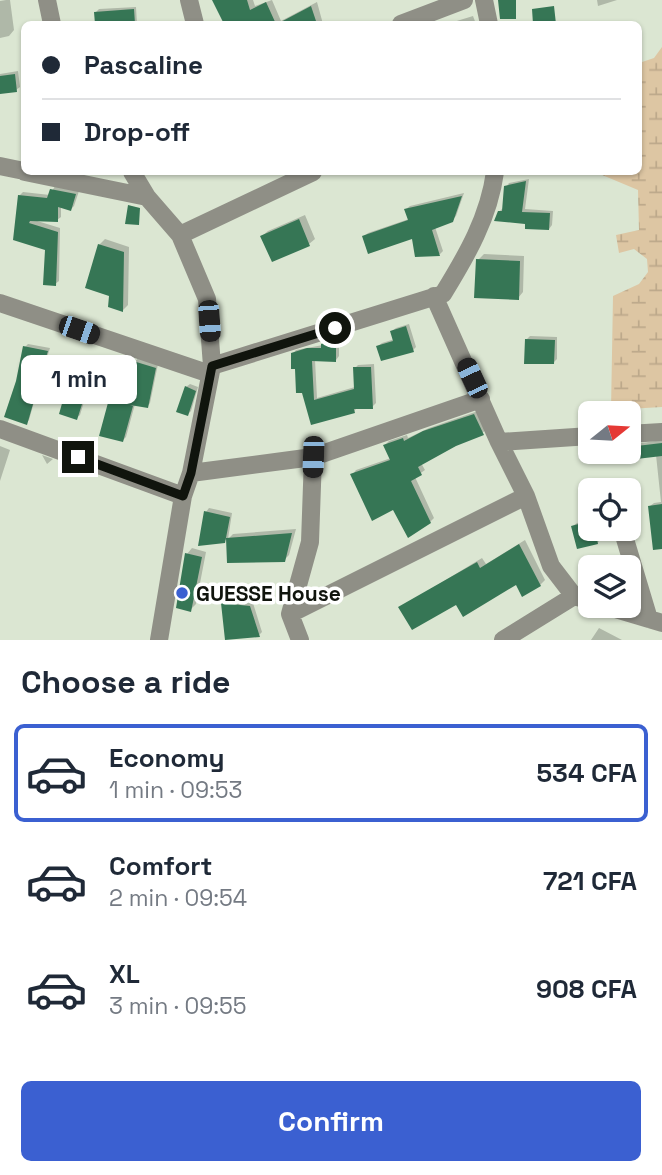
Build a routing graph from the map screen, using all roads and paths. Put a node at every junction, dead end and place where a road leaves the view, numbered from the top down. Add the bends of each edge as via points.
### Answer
1 (47, 0) edge
2 (189, 0) edge
3 (464, 0) edge
4 (484, 0) edge
5 (51, 21) edge
6 (194, 21) edge
7 (409, 21) edge
8 (488, 21) edge
9 (0, 166) edge
10 (21, 171) edge
11 (40, 175) edge
12 (134, 175) edge
13 (298, 175) edge
14 (494, 175) edge
15 (277, 179) edge
16 (147, 197) junction
17 (180, 235) junction
18 (434, 296) junction
19 (0, 303) edge
20 (211, 370) junction
21 (481, 399) junction
22 (0, 429) edge
23 (662, 432) edge
24 (641, 433) edge
25 (578, 437) edge
26 (499, 442) junction
27 (313, 457) junction
28 (191, 473) junction
29 (183, 496) junction
30 (526, 496) junction
31 (626, 541) edge
32 (578, 594) edge
33 (578, 600) edge
34 (290, 614) junction
35 (656, 621) edge
36 (159, 639) edge
37 (300, 639) edge
38 (503, 639) edge

1 - 5 street
2 - 6 street
3 - 7 street
4 - 8 street
9 - 10 street
11 - 16 street
12 - 16 street
13 - 15 street
14 - 18 street via 483,221 469,251 443,294
15 - 17 street
16 - 17 street
17 - 20 street via 207,299
18 - 20 street
18 - 21 street
19 - 20 street
20 - 28 street
21 - 26 street
21 - 27 street
22 - 29 street
23 - 24 street
25 - 26 street
26 - 30 street
27 - 28 street
27 - 34 street via 310,542
28 - 29 street
29 - 36 street
30 - 32 street via 551,566
30 - 34 street
31 - 35 street
33 - 38 street
34 - 37 street

